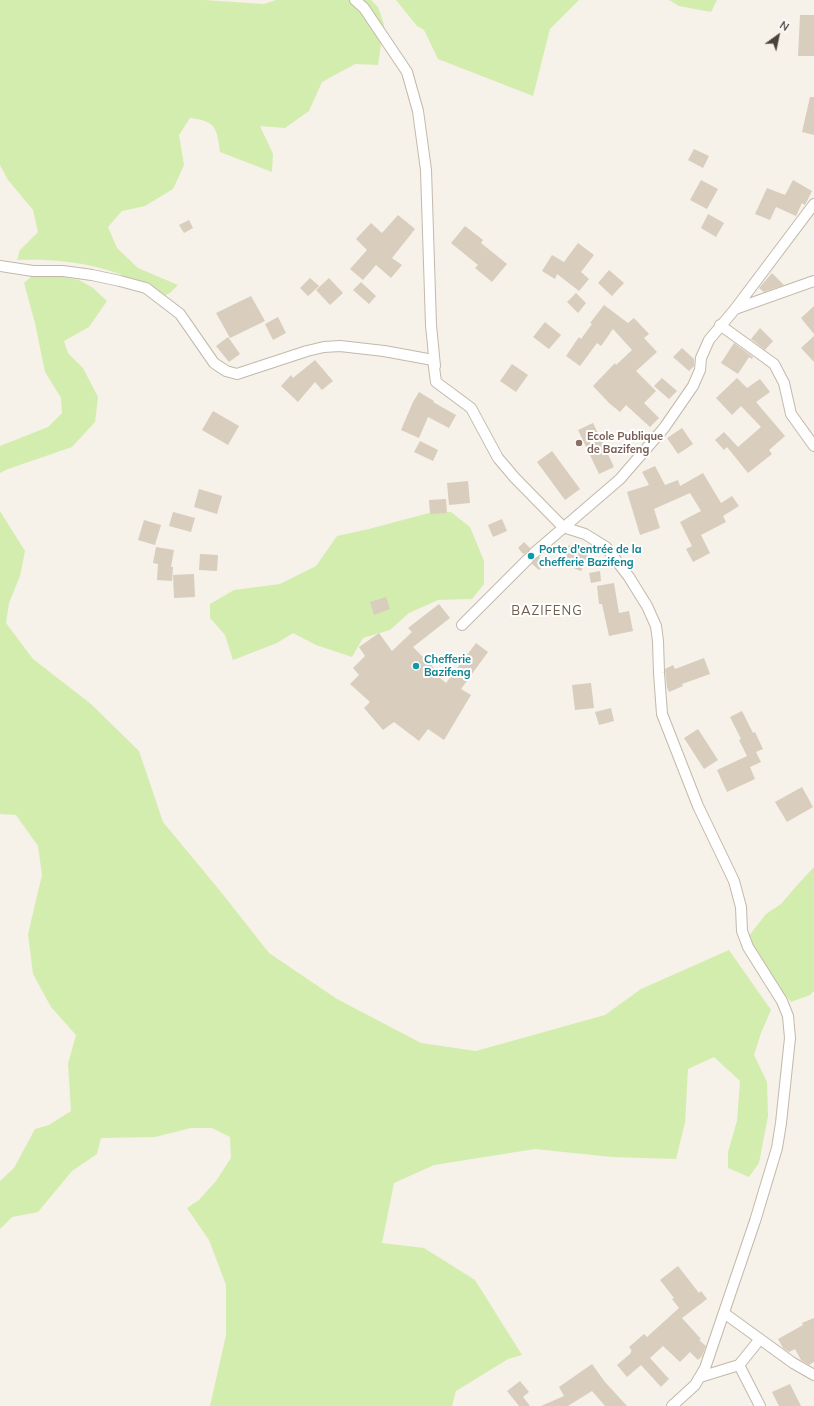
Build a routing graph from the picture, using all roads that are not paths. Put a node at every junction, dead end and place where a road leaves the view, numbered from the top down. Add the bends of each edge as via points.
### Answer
1 (355, 0) edge
2 (814, 204) edge
3 (0, 266) edge
4 (814, 281) edge
5 (734, 309) junction
6 (720, 325) junction
7 (436, 382) junction
8 (814, 446) edge
9 (563, 527) junction
10 (462, 625) dead end
11 (724, 1313) junction
12 (760, 1339) junction
13 (739, 1365) junction
14 (814, 1375) edge
15 (700, 1377) junction
16 (672, 1406) edge
17 (760, 1406) edge

1 - 7 street via 364,8 407,72 418,111 426,170 431,325
2 - 5 street
3 - 7 street via 92,275 146,288 180,314 214,363 226,371 237,374 307,351 340,346 433,360
4 - 5 street
5 - 6 street
6 - 8 street via 774,364 784,383 791,414
6 - 9 street via 709,340 701,358 700,370 693,386 664,428 620,479
7 - 9 street via 471,408 498,458
9 - 10 street
9 - 11 street via 585,534 606,547 647,606 656,626 662,714 698,806 734,881 741,907 742,931 748,946 782,1001 788,1016 790,1038 777,1148
11 - 12 street
11 - 15 street
12 - 13 street
12 - 14 street
13 - 15 street
13 - 17 street
15 - 16 street

